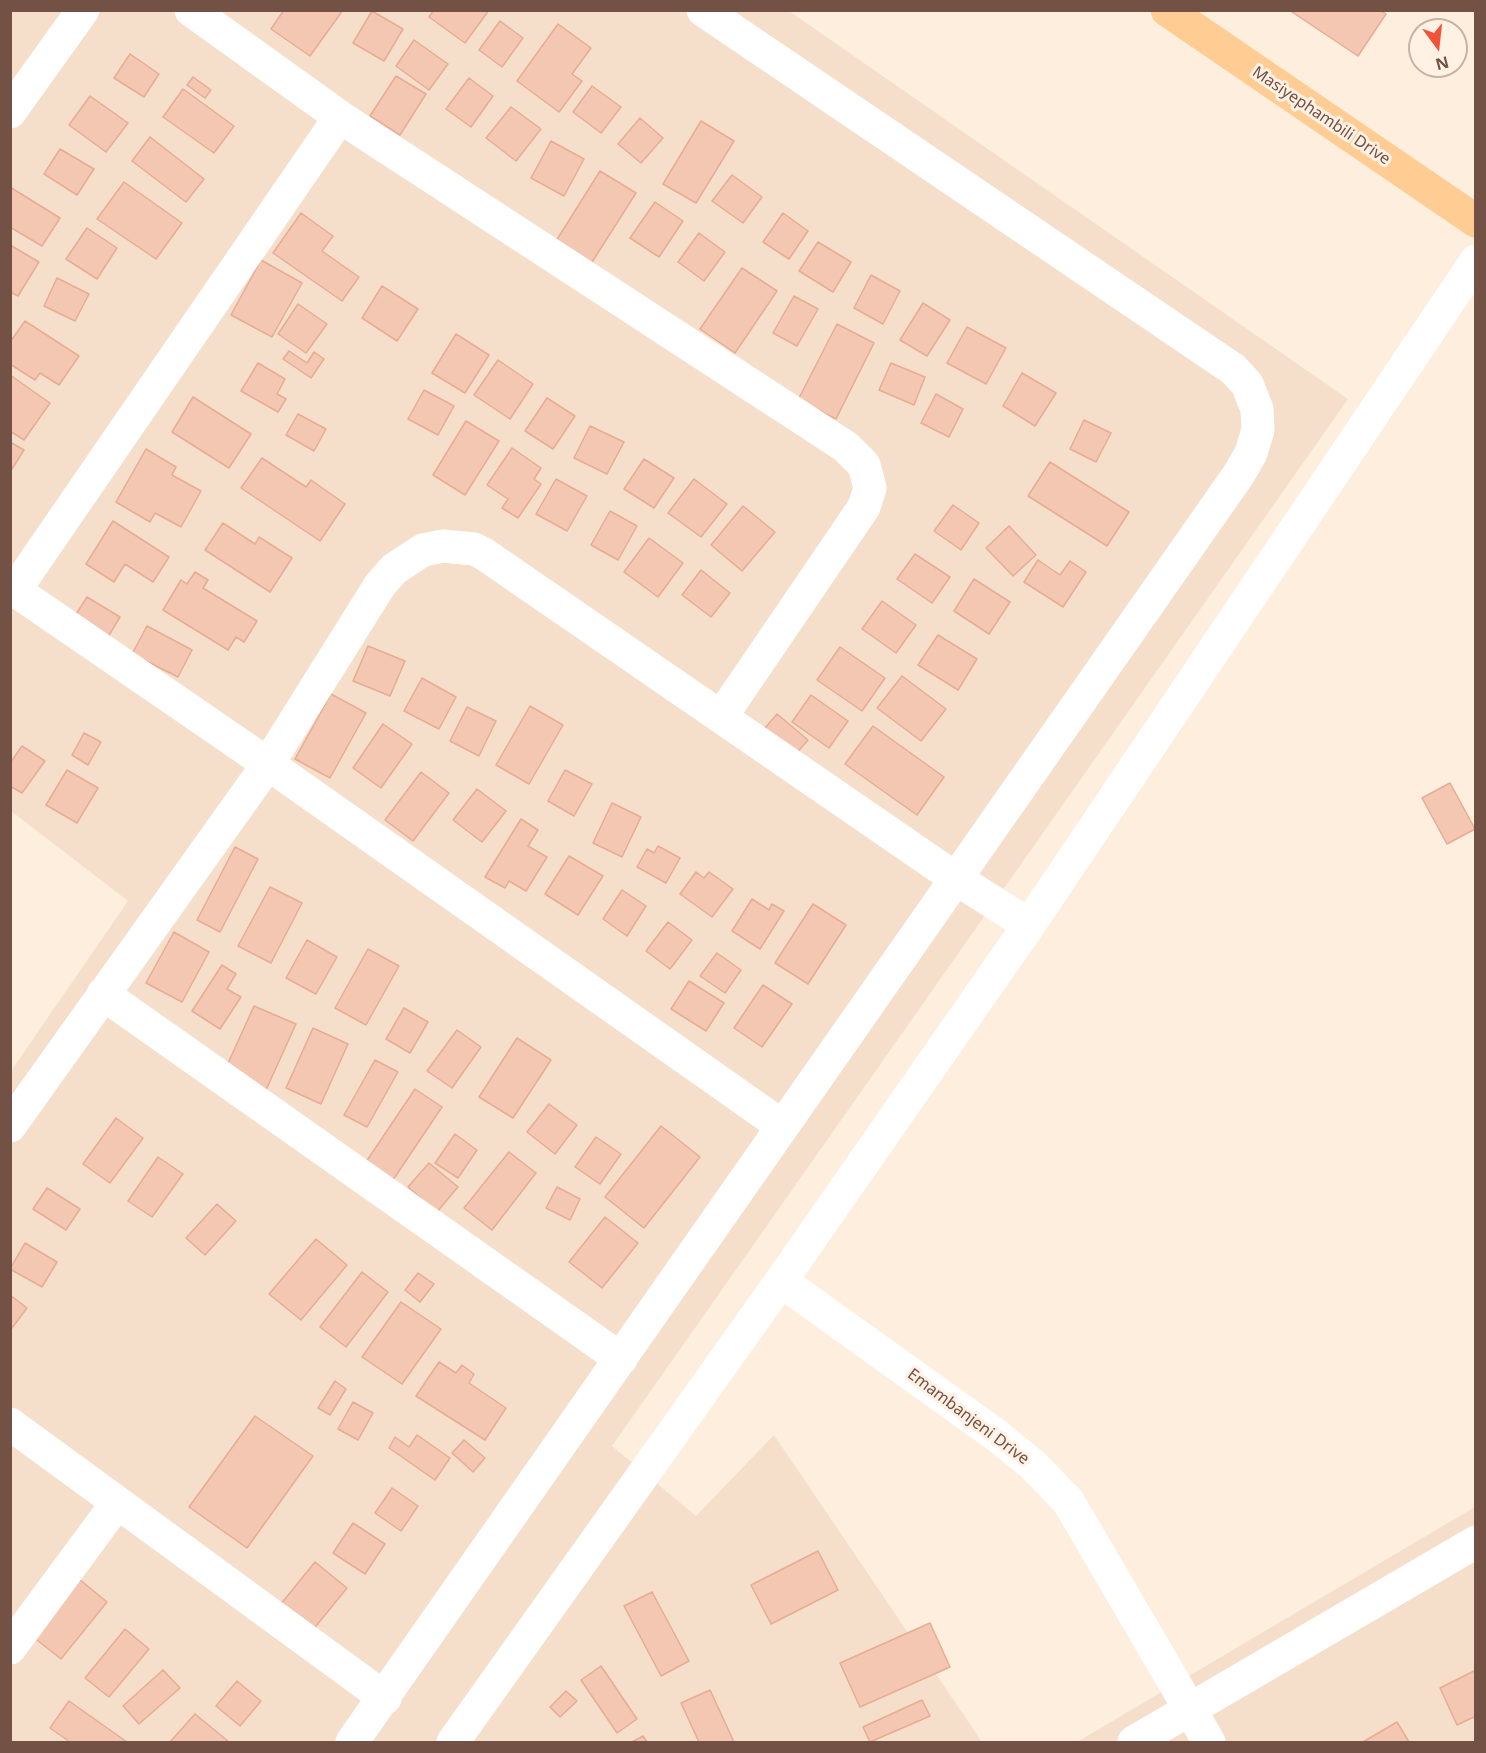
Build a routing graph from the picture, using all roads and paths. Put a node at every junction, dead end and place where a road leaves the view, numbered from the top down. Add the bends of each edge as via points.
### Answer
1 (82, 10) edge
2 (191, 10) edge
3 (703, 10) edge
4 (1167, 10) edge
5 (10, 112) edge
6 (340, 117) junction
7 (1476, 221) edge
8 (1476, 261) edge
9 (13, 588) edge
10 (721, 717) junction
11 (268, 764) junction
12 (955, 878) junction
13 (1029, 925) junction
14 (103, 994) junction
15 (10, 1126) edge
16 (782, 1126) junction
17 (781, 1281) junction
18 (621, 1359) junction
19 (10, 1424) edge
20 (117, 1503) junction
21 (1476, 1542) edge
22 (10, 1648) edge
23 (385, 1698) junction
24 (1188, 1710) junction
25 (352, 1743) edge
26 (453, 1743) edge
27 (1134, 1743) edge
28 (1209, 1743) edge

1 - 5 street
2 - 6 street
3 - 12 street via 1233,369 1247,384 1257,409 1258,430 1239,474
4 - 7 main road, Masiyephambili Drive
6 - 9 street
6 - 10 street via 846,447 864,465 870,488 864,507
8 - 13 street
9 - 11 street
10 - 11 street via 484,554 443,546 407,558 380,585
10 - 12 street
11 - 14 street
11 - 16 street
12 - 13 street
12 - 16 street
13 - 17 street
14 - 15 street
14 - 18 street
16 - 18 street
17 - 24 street, Emambanjeni Drive via 996,1435 1061,1493
17 - 26 street
18 - 23 street
19 - 20 street
20 - 22 street
20 - 23 street
21 - 24 street
23 - 25 street
24 - 27 street
24 - 28 street, Emambanjeni Drive

